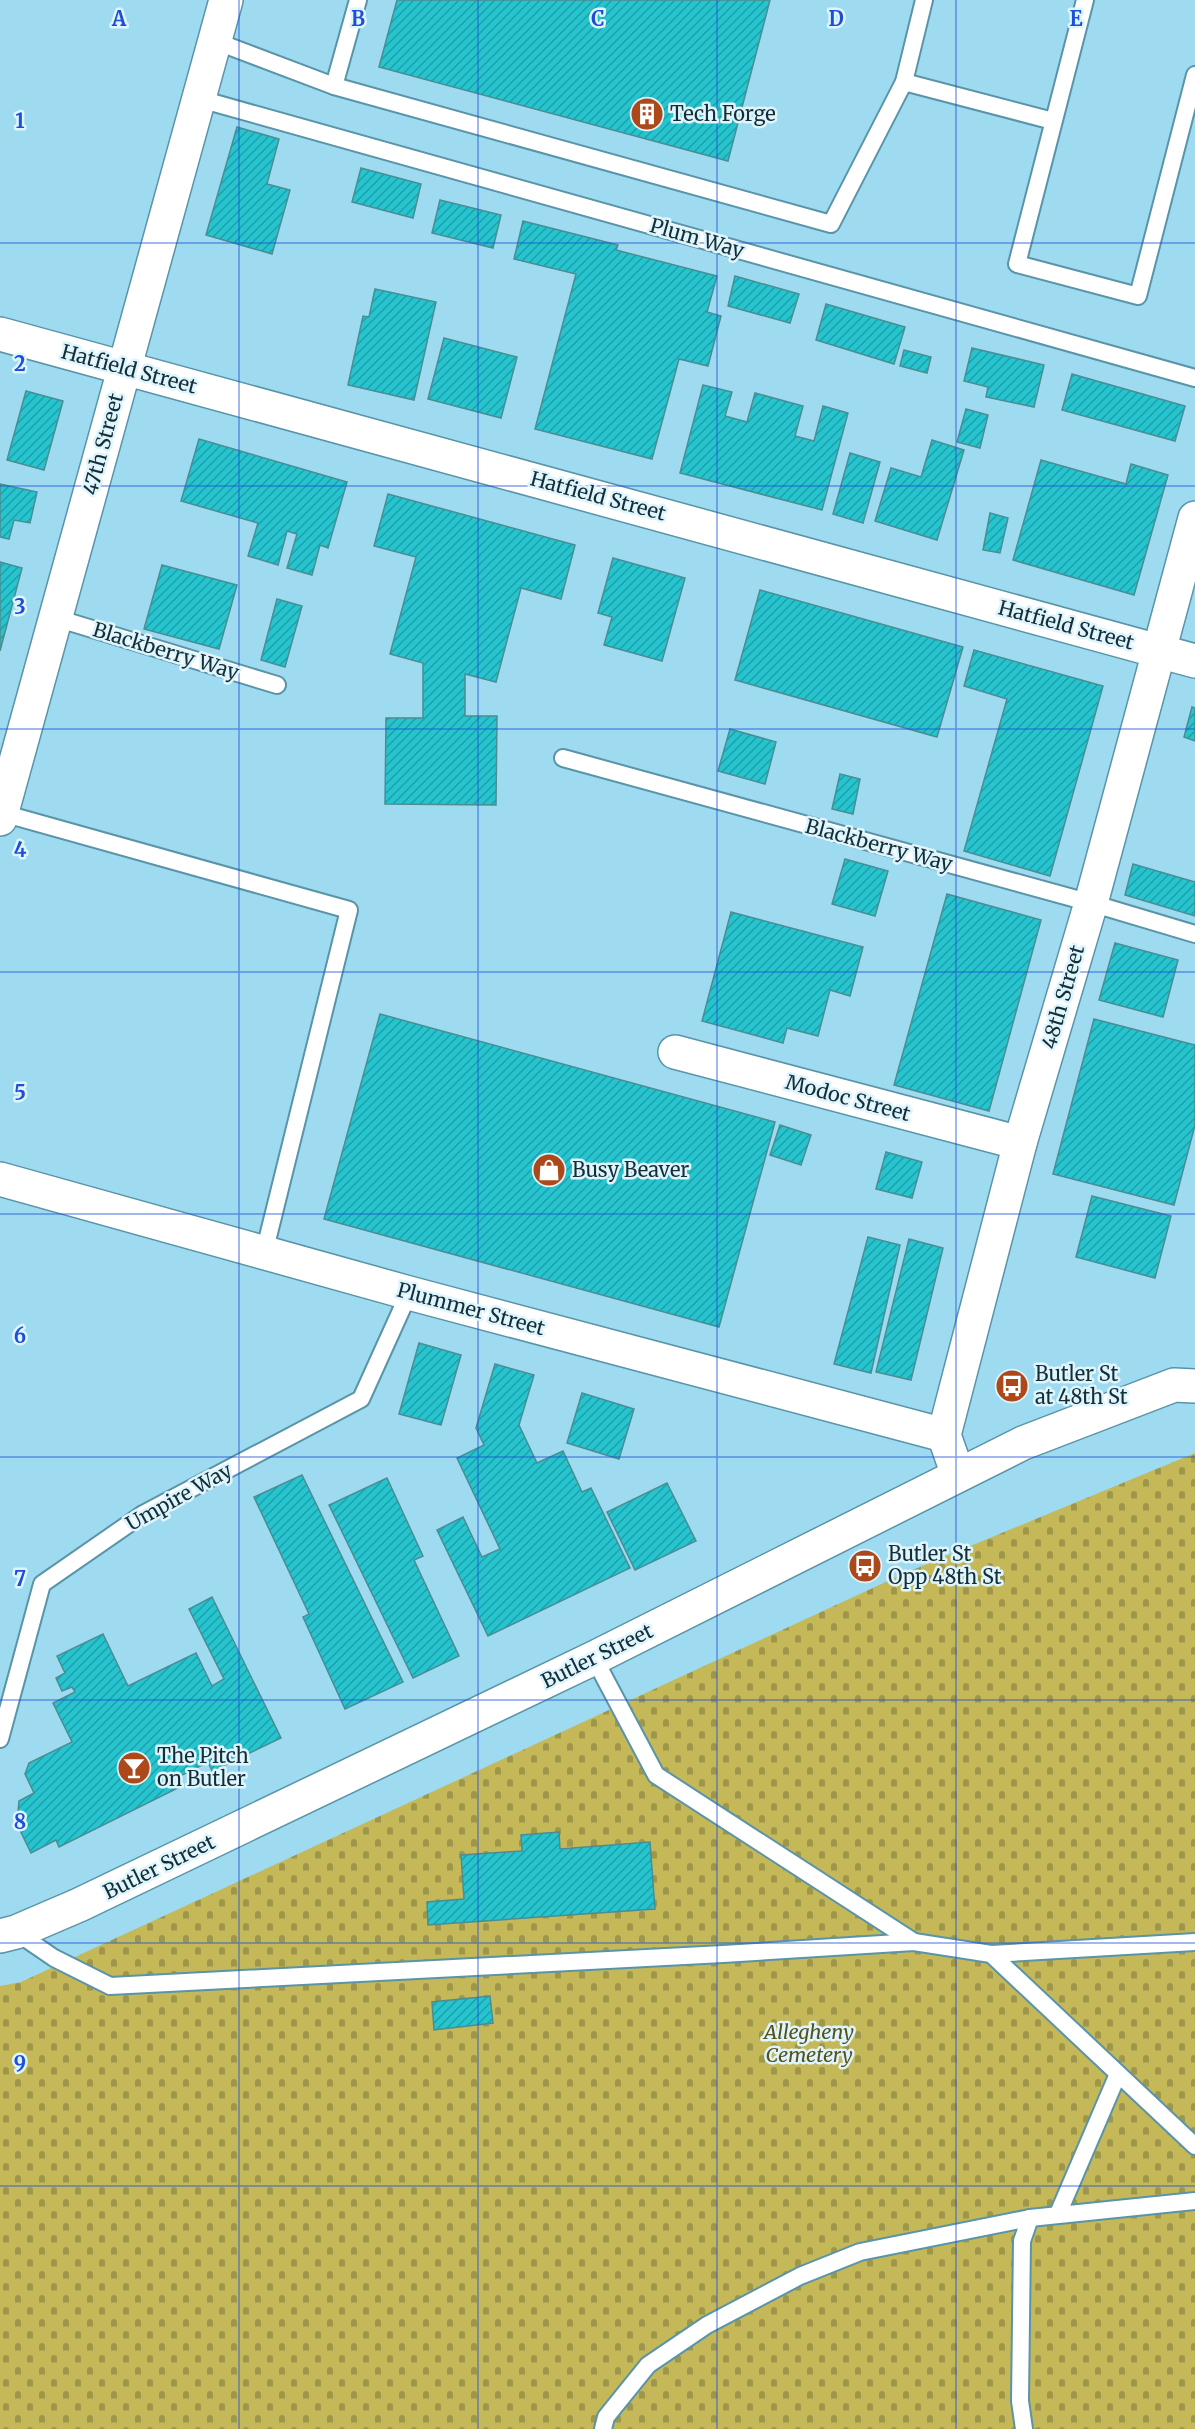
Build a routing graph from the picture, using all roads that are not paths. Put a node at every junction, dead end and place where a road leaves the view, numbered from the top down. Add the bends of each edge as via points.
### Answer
1 (226, 0) edge
2 (358, 0) edge
3 (924, 0) edge
4 (1085, 0) edge
5 (215, 41) junction
6 (1195, 75) edge
7 (904, 82) junction
8 (334, 86) junction
9 (200, 99) junction
10 (1053, 121) junction
11 (0, 334) edge
12 (125, 367) junction
13 (1195, 378) edge
14 (1195, 518) edge
15 (56, 618) junction
16 (1158, 651) junction
17 (1195, 661) edge
18 (277, 685) dead end
19 (563, 758) dead end
20 (1, 816) edge
21 (1091, 903) junction
22 (1195, 934) edge
23 (675, 1052) dead end
24 (1020, 1143) junction
25 (0, 1179) edge
26 (264, 1252) junction
27 (409, 1293) junction
28 (1195, 1386) edge
29 (944, 1435) junction
30 (958, 1475) junction
31 (594, 1658) junction
32 (0, 1739) edge
33 (8, 1934) edge
34 (915, 1942) junction
35 (1195, 1942) edge
36 (990, 1954) junction
37 (1118, 2074) junction
38 (1195, 2146) edge
39 (1195, 2201) edge
40 (1058, 2214) junction
41 (1030, 2217) junction
42 (603, 2429) edge
43 (1024, 2429) edge

1 - 5 street, 47th Street
2 - 8 lane
3 - 7 lane
4 - 10 lane
5 - 8 lane
5 - 9 street, 47th Street
6 - 10 lane via 1138,296 1017,264
7 - 8 lane via 831,224
7 - 10 lane
9 - 12 street, 47th Street
9 - 13 lane, Plum Way
11 - 12 street, Hatfield Street
12 - 15 street, 47th Street
12 - 16 street, Hatfield Street
14 - 16 street, 48th Street
15 - 18 lane, Blackberry Way
15 - 20 street, 47th Street
16 - 17 street, Hatfield Street
16 - 21 street, 48th Street
19 - 21 lane, Blackberry Way
20 - 26 lane via 349,910
21 - 22 lane, Blackberry Way
21 - 24 street, 48th Street
23 - 24 street, Modoc Street
24 - 29 street, 48th Street
25 - 26 street, Plummer Street
26 - 27 street, Plummer Street
27 - 29 street, Plummer Street
27 - 32 lane, Umpire Way via 361,1399 143,1514 42,1584
28 - 30 street, Butler Street via 1174,1385 1023,1443
29 - 30 street
30 - 31 street, Butler Street
31 - 33 street, Butler Street via 90,1900
31 - 34 lane via 656,1775
33 - 34 lane via 110,1986
34 - 36 lane
35 - 36 lane
36 - 37 lane
37 - 38 lane
37 - 40 lane
39 - 40 lane
40 - 41 lane
41 - 42 lane via 860,2252 800,2276 707,2325 648,2364 606,2417
41 - 43 lane via 1022,2241 1020,2401

